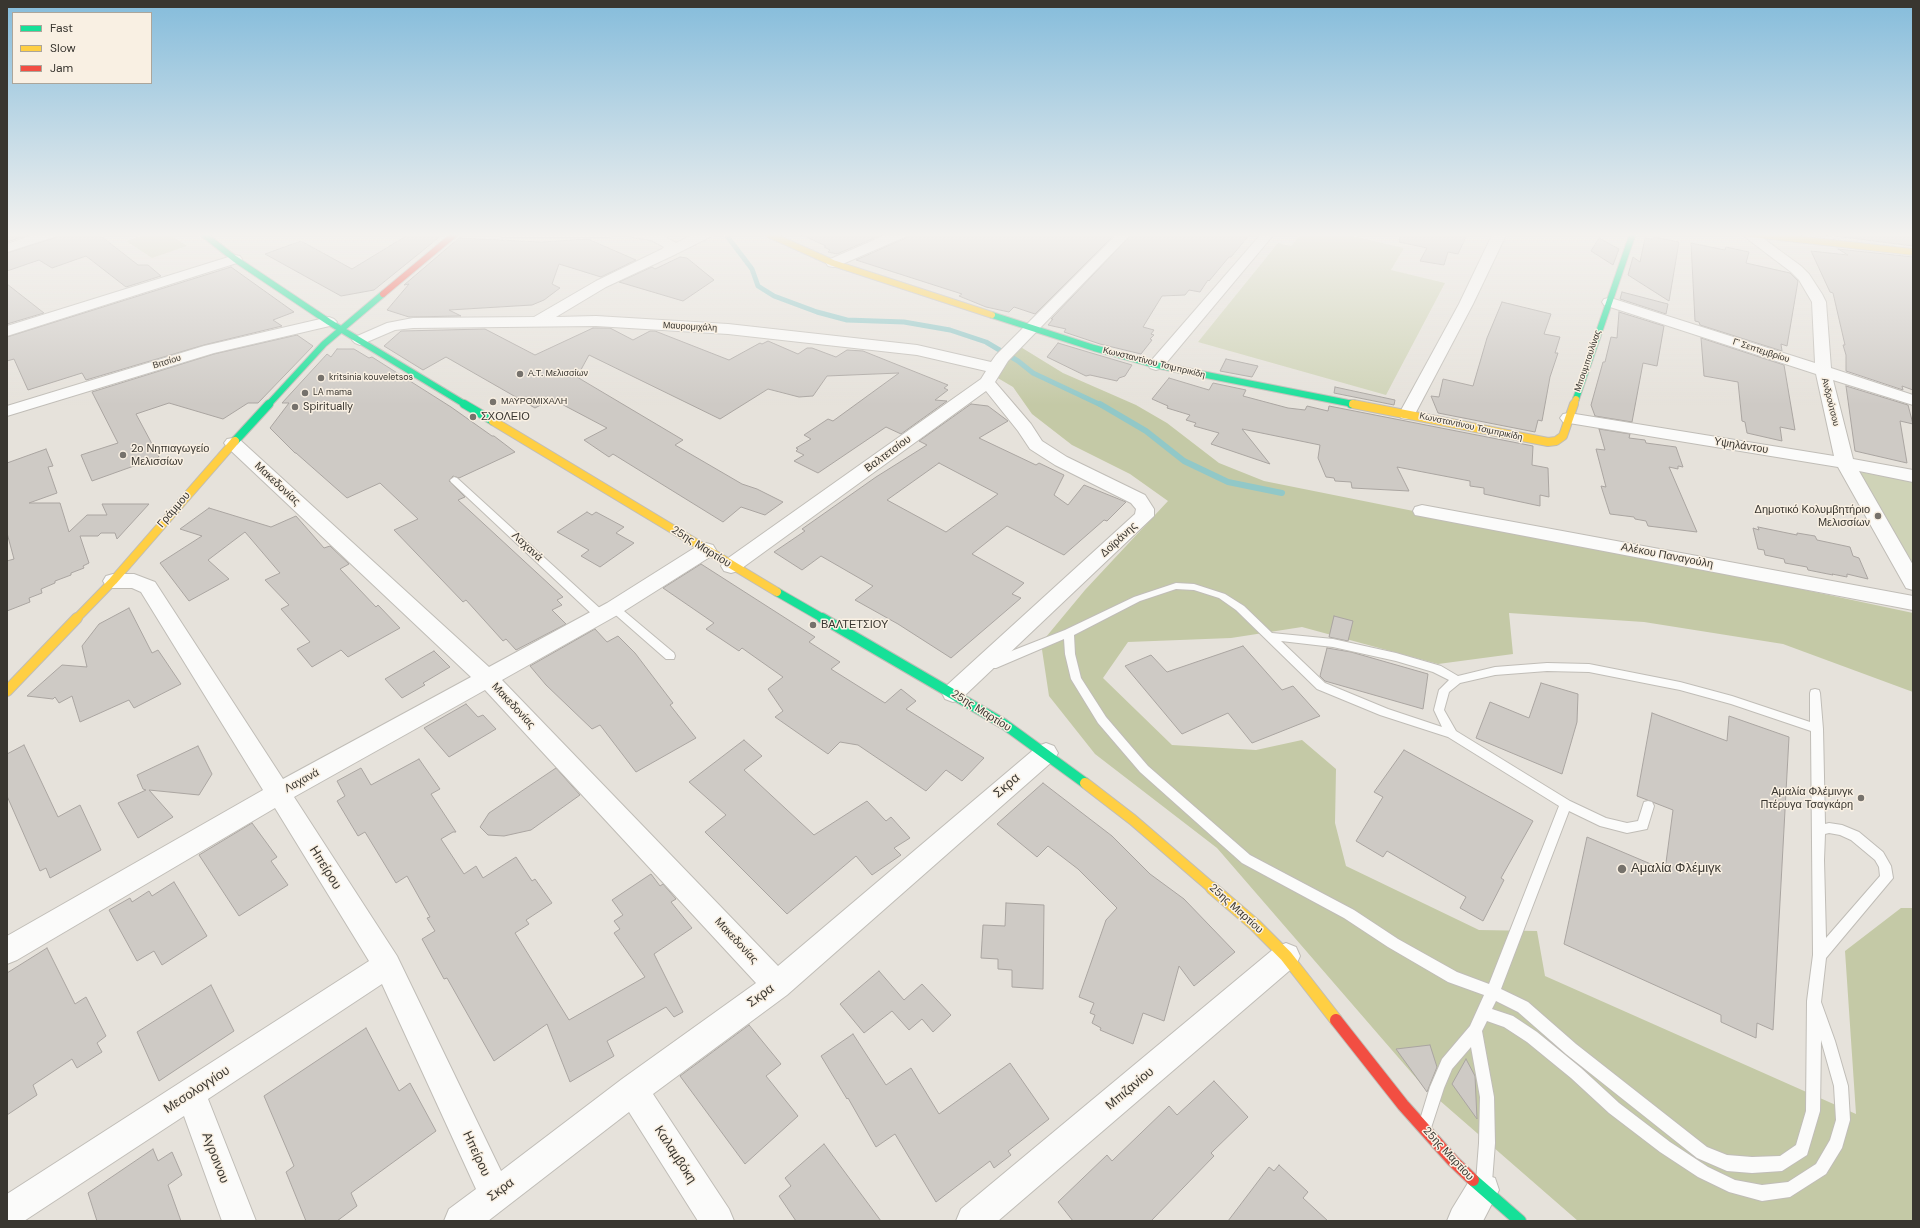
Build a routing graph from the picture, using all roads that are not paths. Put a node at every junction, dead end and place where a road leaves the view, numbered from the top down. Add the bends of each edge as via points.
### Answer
1 (136, 290) edge
2 (284, 290) edge
3 (387, 290) edge
4 (590, 290) edge
5 (916, 290) edge
6 (1069, 290) edge
7 (1220, 290) edge
8 (1473, 290) edge
9 (1613, 290) edge
10 (1812, 290) edge
11 (1609, 302) junction
12 (372, 303) junction
13 (351, 310) dead end
14 (329, 319) junction
15 (538, 321) junction
16 (1032, 328) junction
17 (7, 331) edge
18 (360, 340) junction
19 (1156, 365) junction
20 (995, 369) junction
21 (1822, 372) junction
22 (1913, 400) edge
23 (7, 411) edge
24 (1407, 414) junction
25 (1569, 418) junction
26 (1556, 441) joint
27 (233, 443) junction
28 (1845, 463) junction
29 (1913, 476) edge
30 (454, 480) dead end
31 (1422, 511) dead end
32 (706, 550) junction
33 (731, 566) junction
34 (113, 580) junction
35 (1913, 583) edge
36 (1913, 603) edge
37 (607, 611) junction
38 (1069, 633) junction
39 (1269, 636) junction
40 (670, 656) dead end
41 (977, 672) junction
42 (487, 678) junction
43 (1457, 680) junction
44 (7, 691) edge
45 (953, 693) junction
46 (1815, 693) dead end
47 (1817, 729) junction
48 (1452, 734) junction
49 (1046, 753) junction
50 (278, 794) junction
51 (1566, 804) junction
52 (1648, 806) dead end
53 (1819, 831) junction
54 (7, 951) edge
55 (1820, 955) junction
56 (1286, 956) junction
57 (387, 965) junction
58 (777, 984) junction
59 (1493, 992) junction
60 (1814, 1001) junction
61 (1483, 1013) junction
62 (1475, 1031) junction
63 (634, 1090) junction
64 (191, 1094) junction
65 (1424, 1128) junction
66 (1483, 1190) junction
67 (495, 1194) junction
68 (7, 1213) edge
69 (239, 1221) edge
70 (461, 1221) edge
71 (717, 1221) edge
72 (973, 1221) edge
73 (1464, 1221) edge
74 (1520, 1221) edge

1 - 17 street
2 - 14 street, 25ης Μαρτίου
3 - 12 street, Γράμμου
4 - 15 street
5 - 16 street, Κωνσταντίνου Τσιμπρικίδη
6 - 16 street, Βαλτετσίου
7 - 19 street
8 - 24 street
9 - 11 street, Μπουμπουλίνας
10 - 21 street, Ανδρούτσου via 1819,302
11 - 21 street, Γ' Σεπτεμβρίου
11 - 25 street, Μπουμπουλίνας
12 - 13 street
12 - 14 street, Γράμμου
14 - 18 street, 25ης Μαρτίου
14 - 23 street, Βιτσίου via 216,347
14 - 27 street, Γράμμου
15 - 18 street, Μαυρομιχάλη via 403,324 383,329
15 - 20 street, Μαυρομιχάλη via 596,321 736,330 917,350
16 - 19 street, Κωνσταντίνου Τσιμπρικίδη
16 - 20 street, Βαλτετσίου
18 - 32 street, 25ης Μαρτίου
19 - 24 street, Κωνσταντίνου Τσιμπρικίδη
20 - 33 street, Βαλτετσίου
20 - 41 street, Δοϊράνης via 1036,445 1054,458 1138,499 1145,509 1144,516
21 - 22 street, Γ' Σεπτεμβρίου
21 - 28 street, Ανδρούτσου
24 - 26 street, Κωνσταντίνου Τσιμπρικίδη via 1539,442
25 - 26 street, Μπουμπουλίνας via 1563,436
25 - 28 street, Υψηλάντου
27 - 34 street, Γράμμου
27 - 42 street, Μακεδονίας
28 - 29 street, Υψηλάντου
28 - 35 street, Ανδρούτσου
30 - 37 lane, Λαχανά
31 - 36 street, Αλέκου Παναγούλη
32 - 33 street, 25ης Μαρτίου
32 - 37 street, Λαχανά
33 - 45 street, 25ης Μαρτίου
34 - 44 street, Γράμμου
34 - 50 street, Ηπείρου via 134,582 148,587
37 - 40 lane, Λαχανά
37 - 42 street, Λαχανά
38 - 39 lane via 1137,599 1176,586 1222,596 1240,608
38 - 41 lane via 1008,656
38 - 59 lane via 1070,654 1076,680 1102,720 1144,769 1246,859 1349,914 1393,943 1453,977
39 - 43 lane via 1333,643 1396,657 1437,669
39 - 48 lane via 1321,686 1340,696
41 - 45 street, Δοϊράνης
42 - 50 street, Λαχανά
42 - 58 street, Μακεδονίας
43 - 47 lane via 1495,671 1547,667 1589,668 1688,688
43 - 48 lane via 1444,690 1439,710
45 - 49 street, 25ης Μαρτίου
46 - 47 lane
47 - 53 lane
48 - 51 lane
49 - 56 street, 25ης Μαρτίου via 1139,825 1255,925
49 - 58 street, Σκρα
50 - 54 street, Λαχανά
50 - 57 street, Ηπείρου
51 - 52 lane via 1604,822 1627,828 1643,825
51 - 59 lane
53 - 55 lane
53 - 55 lane via 1829,828 1855,836 1879,856 1885,866 1887,878
55 - 60 lane
56 - 65 street, 25ης Μαρτίου
56 - 72 street, Μπιζανίου
57 - 64 street, Μεσολογγίου
57 - 67 street, Ηπείρου
58 - 63 street, Σκρα
59 - 60 lane via 1523,1007 1571,1049 1702,1153 1727,1162 1752,1165 1782,1164 1802,1150 1813,1111
59 - 61 lane
60 - 61 lane via 1841,1086 1843,1120 1838,1143 1821,1169 1790,1189 1762,1193 1734,1187 1703,1172 1614,1108 1532,1037 1508,1021
61 - 62 lane
62 - 65 lane via 1447,1064
62 - 66 lane via 1487,1097
63 - 67 street, Σκρα
63 - 71 street, Καλαμβόκη
64 - 68 street, Μεσολογγίου
64 - 69 street, Αγροινου
65 - 66 street, 25ης Μαρτίου
66 - 73 street
66 - 74 street, 25ης Μαρτίου
67 - 70 street, Σκρα

